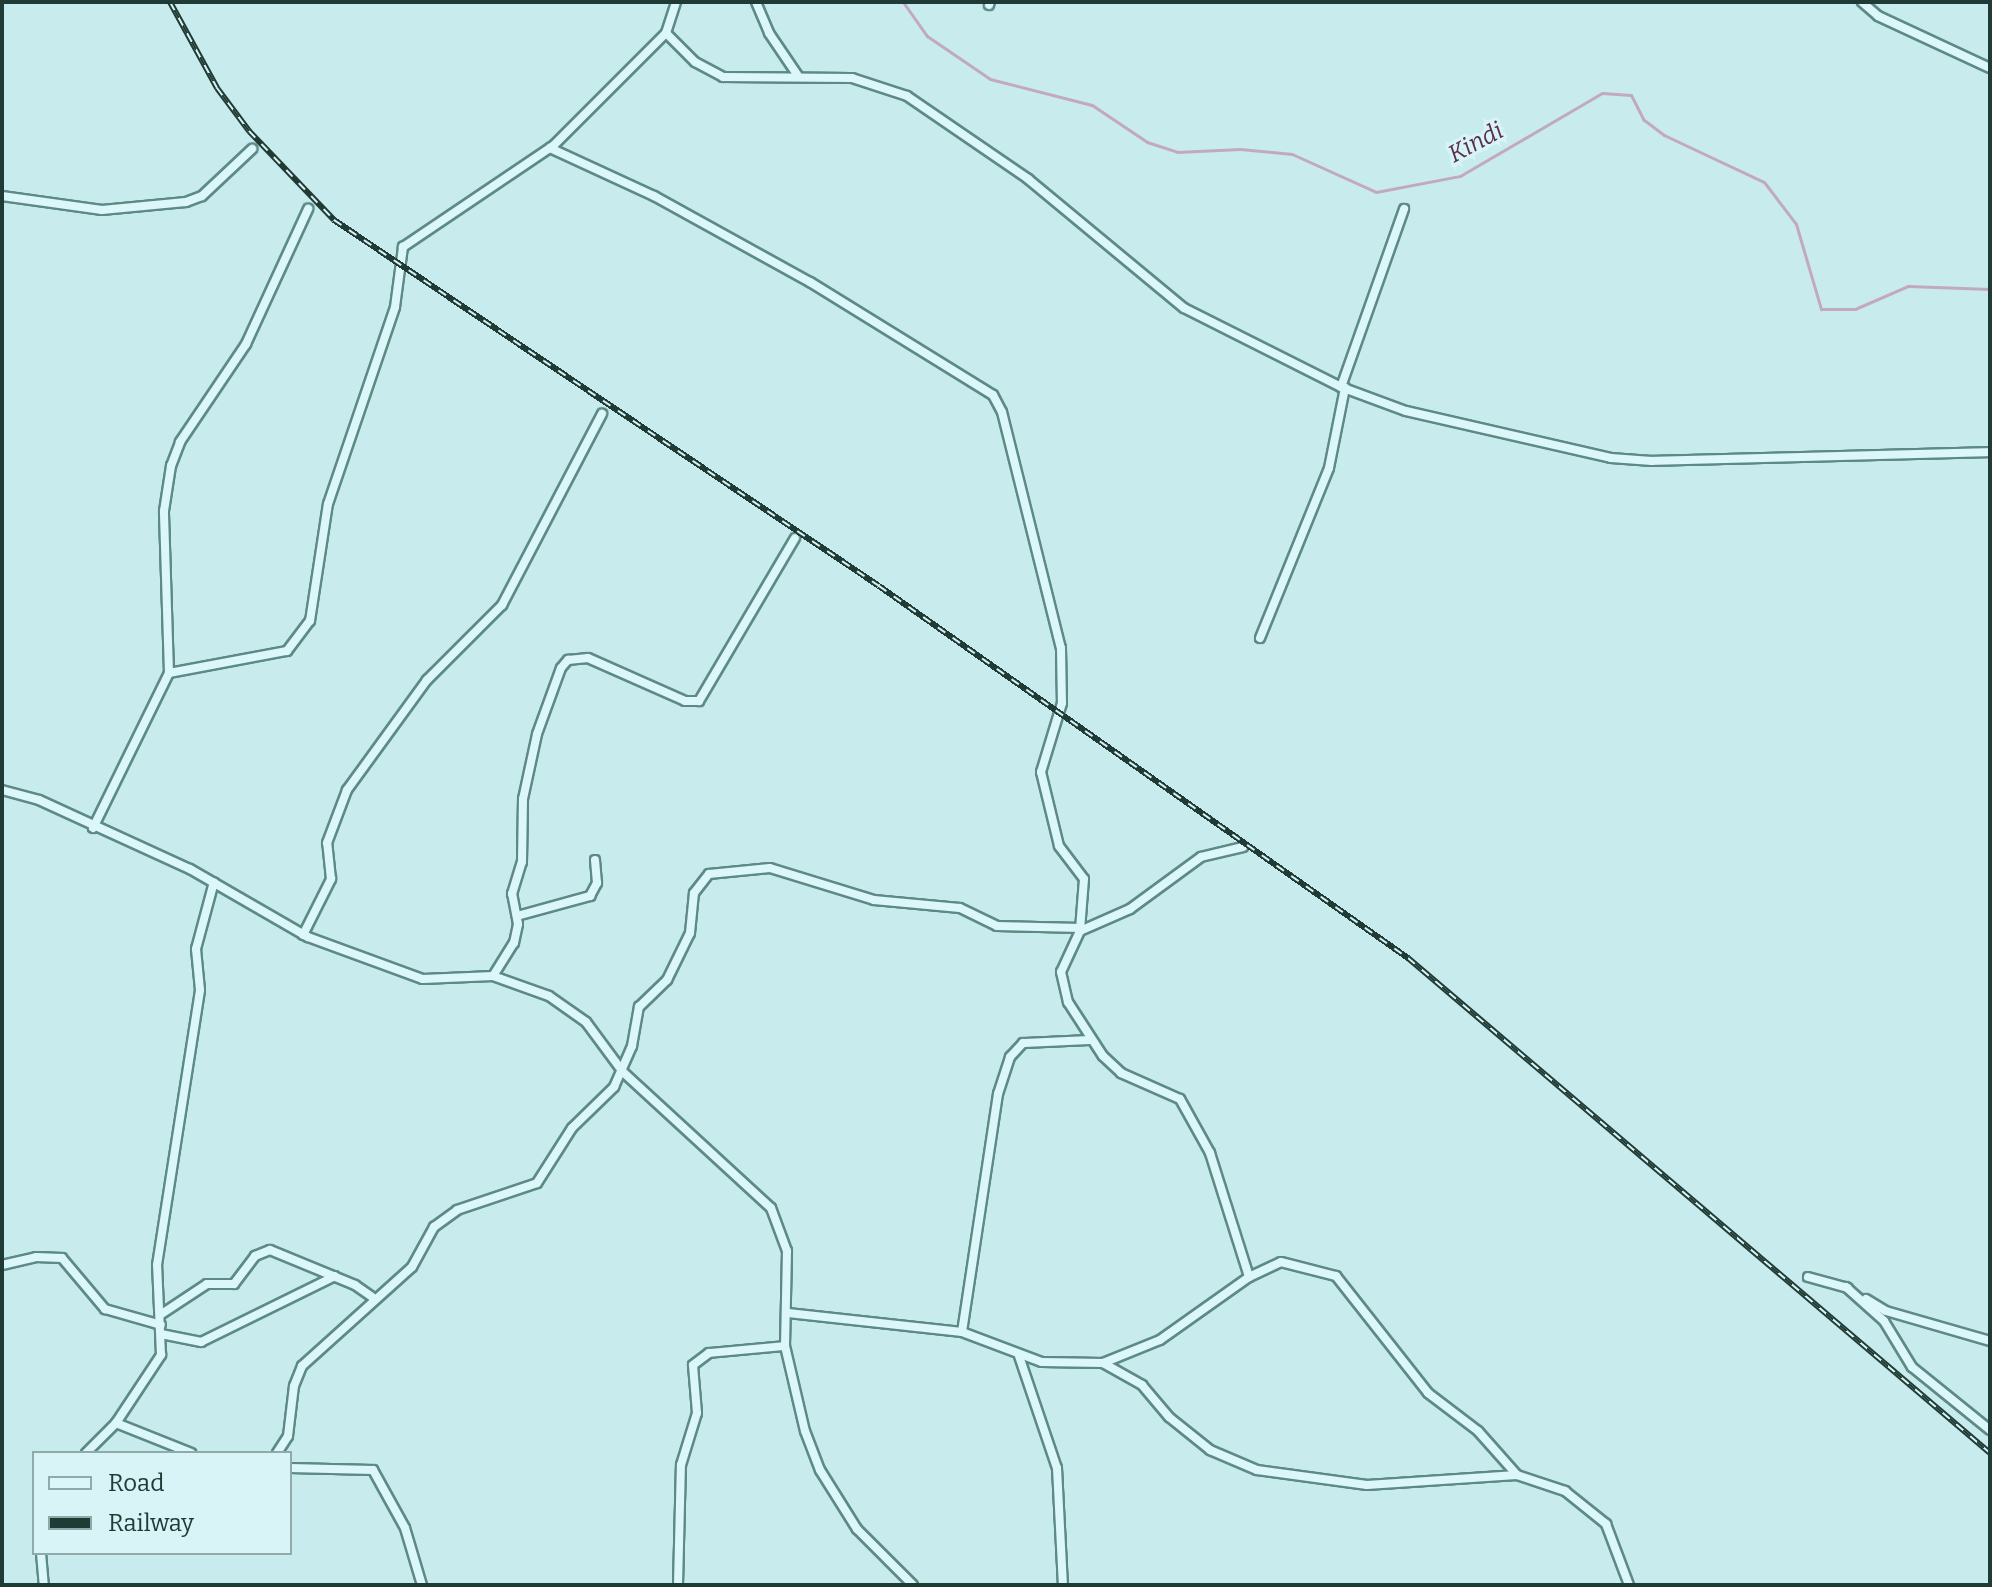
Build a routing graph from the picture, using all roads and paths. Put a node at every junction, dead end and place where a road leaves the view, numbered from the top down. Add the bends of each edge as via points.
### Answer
1 (676, 2) edge
2 (756, 2) edge
3 (1862, 2) edge
4 (666, 33) junction
5 (1990, 68) edge
6 (798, 76) junction
7 (550, 148) junction
8 (252, 149) dead end
9 (2, 196) edge
10 (308, 209) dead end
11 (1404, 209) dead end
12 (1343, 388) junction
13 (602, 414) dead end
14 (1990, 452) edge
15 (795, 538) dead end
16 (1260, 638) dead end
17 (169, 673) junction
18 (2, 790) edge
19 (93, 828) junction
20 (1243, 847) dead end
21 (595, 860) dead end
22 (214, 882) junction
23 (517, 916) junction
24 (1081, 930) junction
25 (303, 935) junction
26 (493, 976) junction
27 (1091, 1040) junction
28 (623, 1072) junction
29 (2, 1265) edge
30 (335, 1276) junction
31 (1249, 1277) junction
32 (1808, 1277) dead end
33 (1846, 1287) junction
34 (372, 1297) junction
35 (788, 1313) junction
36 (161, 1324) junction
37 (962, 1332) junction
38 (1990, 1341) edge
39 (785, 1346) junction
40 (1019, 1356) junction
41 (1103, 1363) junction
42 (116, 1423) junction
43 (1990, 1430) edge
44 (88, 1451) edge
45 (186, 1451) edge
46 (278, 1451) edge
47 (292, 1468) edge
48 (1517, 1475) junction
49 (41, 1555) edge
50 (44, 1585) edge
51 (422, 1585) edge
52 (678, 1585) edge
53 (913, 1585) edge
54 (1063, 1585) edge
55 (1629, 1585) edge

1 - 4 street
2 - 6 street
3 - 5 street via 1878,16
4 - 6 street via 695,62 723,77
4 - 7 street
6 - 12 street via 869,80 907,96 1028,179 1174,302
7 - 17 street via 403,247 395,307 328,504 315,609 293,648
7 - 24 street via 654,196 797,275 993,395 1002,412 1059,638 1062,703 1041,772 1059,846 1084,879
8 - 9 street via 202,196 186,202 102,210
10 - 17 street via 246,344 180,442 171,466 164,511
11 - 12 street
12 - 14 street via 1437,420 1611,458
12 - 16 street via 1329,468
13 - 25 street via 502,605 427,680 347,790 327,843 331,879
15 - 23 street via 699,701 685,701 588,658 568,660 561,668 537,734 523,799 522,862 512,894
17 - 19 street
18 - 19 street via 39,800
19 - 22 street
20 - 24 street via 1201,857 1143,901
21 - 23 street via 597,883 590,896
22 - 25 street
22 - 36 street via 196,949 200,990 161,1229 155,1286
23 - 26 street via 509,957
24 - 27 street via 1061,972 1068,1002
24 - 28 street via 997,926 960,908 874,900 770,868 709,874 694,893 690,933 667,980 639,1007
25 - 26 street via 423,979
26 - 28 street via 566,1005 586,1022
27 - 31 street via 1121,1073 1180,1099 1210,1153
27 - 37 street via 1023,1043 1010,1057 998,1094
28 - 34 street via 572,1128 537,1183 457,1210 434,1227 401,1278
28 - 35 street via 771,1208 787,1251
29 - 36 street via 36,1257 62,1258 105,1309
30 - 34 street
30 - 36 street via 201,1342
30 - 36 street via 279,1252 263,1251 234,1284 207,1284
31 - 41 street via 1178,1330
31 - 48 street via 1281,1262 1336,1276 1428,1393 1478,1431
32 - 33 street
33 - 38 street via 1886,1311
33 - 43 street via 1884,1321 1912,1367
34 - 46 street via 296,1375 293,1419
35 - 37 street
35 - 39 street
36 - 42 street via 157,1365
37 - 40 street
39 - 52 street via 709,1353 693,1365 697,1413 681,1465
39 - 53 street via 794,1395 820,1470 857,1529
40 - 41 street via 1066,1366
40 - 54 street via 1057,1468
41 - 48 street via 1142,1385 1169,1417 1210,1450 1257,1470 1367,1485
42 - 44 street
42 - 45 street
47 - 51 street via 373,1470 399,1515
48 - 55 street via 1565,1491 1606,1524
49 - 50 street

